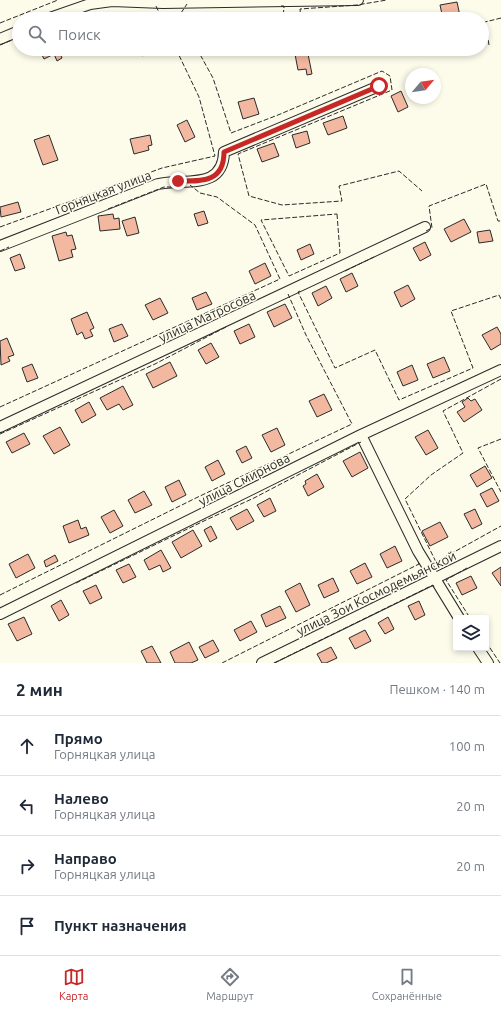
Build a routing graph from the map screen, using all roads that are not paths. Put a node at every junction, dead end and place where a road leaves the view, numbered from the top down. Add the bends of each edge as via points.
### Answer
1 (358, 0) edge
2 (67, 12) edge
3 (12, 34) edge
4 (0, 39) edge
5 (379, 86) dead end
6 (425, 227) dead end
7 (0, 246) edge
8 (501, 370) edge
9 (0, 427) edge
10 (361, 435) junction
11 (501, 546) edge
12 (434, 578) junction
13 (0, 614) edge
14 (457, 615) edge
15 (480, 651) edge
16 (262, 663) edge
17 (488, 663) edge

1 - 2 street via 163,3 112,1 90,4
3 - 4 street
5 - 7 street, Горняцкая улица via 224,152 224,162 220,169 207,180 158,184
6 - 9 street, улица Матросова
8 - 10 street, улица Смирнова
10 - 12 street
10 - 13 street, улица Смирнова
11 - 12 street, улица Зои Космодемьянской
12 - 14 street
12 - 16 street, улица Зои Космодемьянской
15 - 17 street

